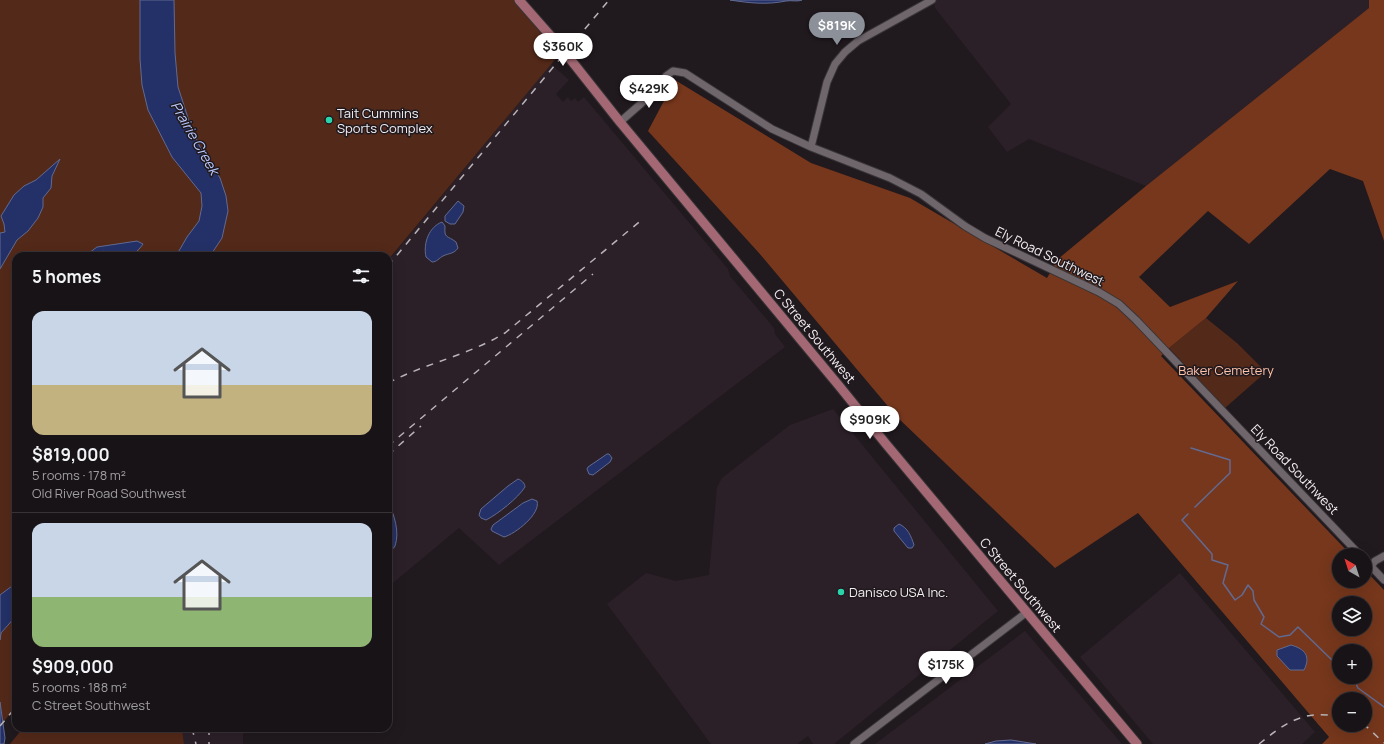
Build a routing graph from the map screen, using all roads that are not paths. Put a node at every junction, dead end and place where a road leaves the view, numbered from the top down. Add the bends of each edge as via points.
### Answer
1 (519, 0) edge
2 (932, 0) edge
3 (620, 122) junction
4 (811, 147) junction
5 (1353, 548) edge
6 (1384, 556) edge
7 (1372, 565) edge
8 (1372, 567) edge
9 (1384, 580) edge
10 (1027, 612) junction
11 (854, 744) edge
12 (1137, 744) edge

1 - 3 main road, C Street Southwest via 563,50
2 - 4 street via 858,41 835,64
3 - 4 street, Ely Road Southwest via 674,71 685,73 772,129
3 - 10 main road, C Street Southwest
4 - 5 street, Ely Road Southwest via 890,178 921,194 985,238 1099,292 1118,304
6 - 7 street
8 - 9 street
10 - 11 street
10 - 12 main road, C Street Southwest

